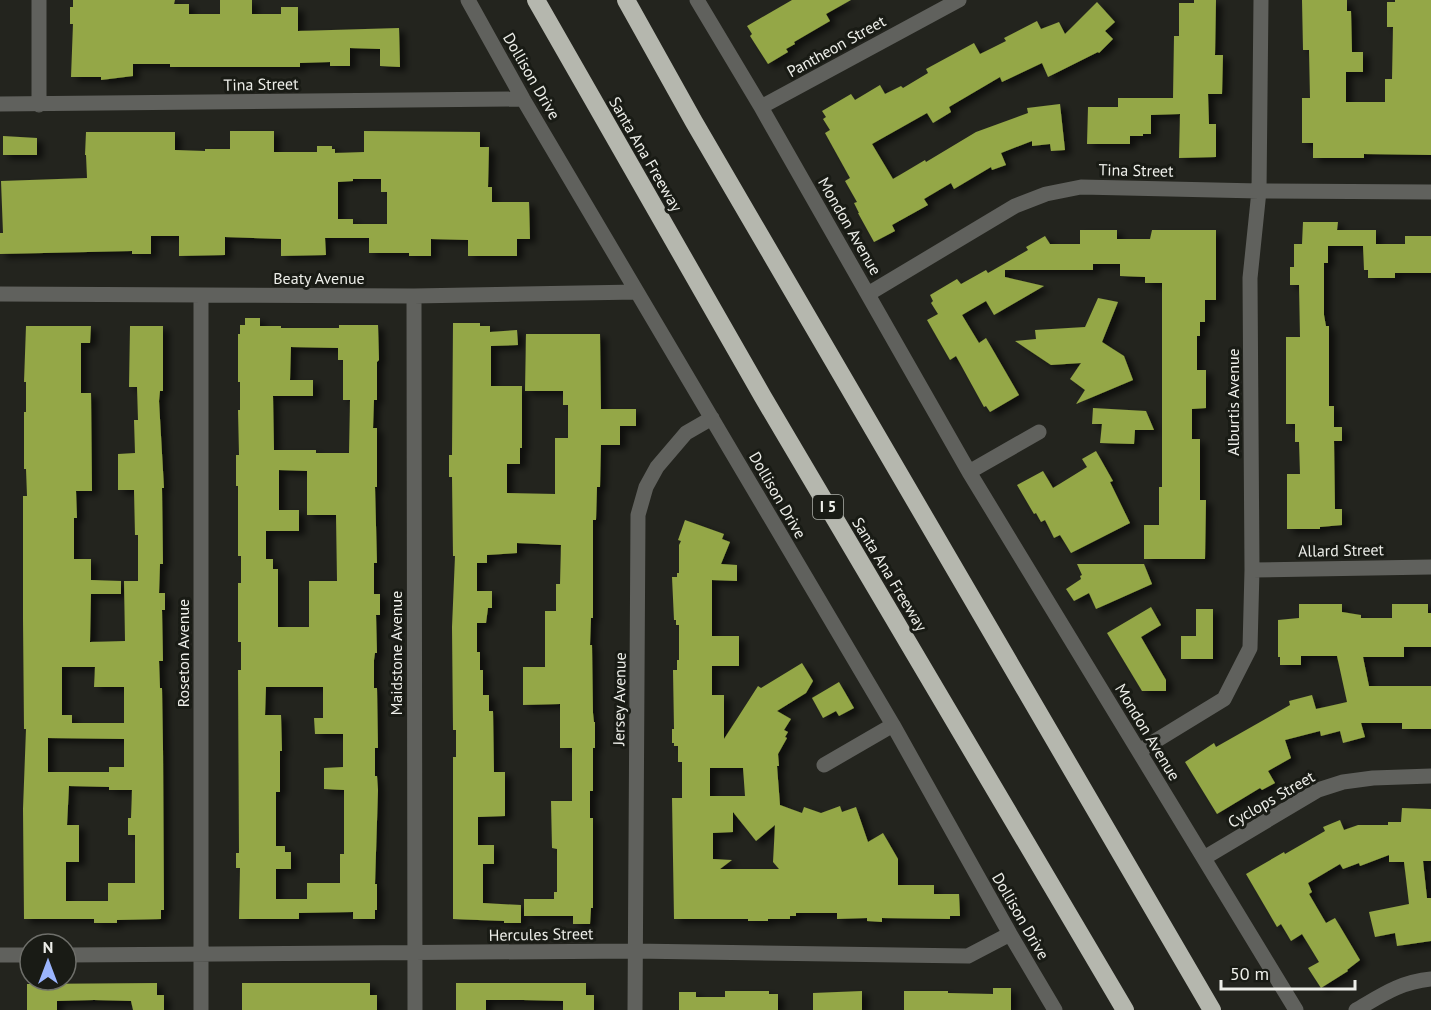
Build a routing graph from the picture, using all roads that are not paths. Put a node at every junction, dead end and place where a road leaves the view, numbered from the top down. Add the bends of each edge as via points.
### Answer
1 (39, 0) edge
2 (468, 0) edge
3 (536, 0) edge
4 (626, 0) edge
5 (697, 0) edge
6 (959, 0) edge
7 (1261, 0) edge
8 (523, 99) junction
9 (0, 104) edge
10 (39, 105) junction
11 (761, 107) junction
12 (1259, 191) junction
13 (1431, 192) edge
14 (638, 292) junction
15 (0, 294) edge
16 (868, 294) junction
17 (201, 296) junction
18 (414, 296) junction
19 (712, 418) junction
20 (1039, 432) dead end
21 (969, 472) junction
22 (1431, 567) edge
23 (1252, 570) junction
24 (893, 725) junction
25 (1139, 752) junction
26 (824, 765) dead end
27 (1431, 776) edge
28 (1204, 858) junction
29 (1010, 934) junction
30 (634, 951) junction
31 (415, 953) junction
32 (201, 954) junction
33 (0, 955) edge
34 (18, 955) edge
35 (78, 955) edge
36 (1431, 980) edge
37 (201, 1010) edge
38 (415, 1010) edge
39 (635, 1010) edge
40 (1055, 1010) edge
41 (1125, 1010) edge
42 (1212, 1010) edge
43 (1296, 1010) edge
44 (1356, 1010) edge

1 - 10 street
2 - 8 street, Dollison Drive
3 - 41 highway, Santa Ana Freeway / I 5 via 763,397
4 - 42 highway
5 - 11 street, Mondon Avenue
6 - 11 street, Pantheon Street
7 - 12 street, Alburtis Avenue
8 - 10 street, Tina Street
8 - 14 street, Dollison Drive
9 - 10 street, Tina Street
11 - 16 street, Mondon Avenue
12 - 13 street, Tina Street
12 - 16 street, Tina Street via 1081,186 1046,194 1015,206
12 - 23 street, Alburtis Avenue via 1250,278
14 - 18 street, Beaty Avenue
14 - 19 street, Dollison Drive
15 - 17 street, Beaty Avenue
16 - 21 street, Mondon Avenue
17 - 18 street, Beaty Avenue
17 - 32 street, Roseton Avenue
18 - 31 street, Maidstone Avenue
19 - 24 street, Dollison Drive
19 - 30 street, Jersey Avenue via 686,432 657,467 638,515
20 - 21 street
21 - 25 street, Mondon Avenue
22 - 23 street, Allard Street
23 - 25 street, Alburtis Avenue via 1250,648 1224,699
24 - 26 street
24 - 29 street, Dollison Drive
25 - 28 street, Mondon Avenue
27 - 28 street, Cyclops Street via 1373,778 1318,790
28 - 43 street, Mondon Avenue
29 - 30 street, Hercules Street via 968,956
29 - 40 street, Dollison Drive
30 - 31 street, Hercules Street
30 - 39 street, Jersey Avenue
31 - 32 street, Hercules Street
31 - 38 street, Maidstone Avenue
32 - 35 street, Hercules Street
32 - 37 street, Roseton Avenue
33 - 34 street
36 - 44 street via 1399,986

